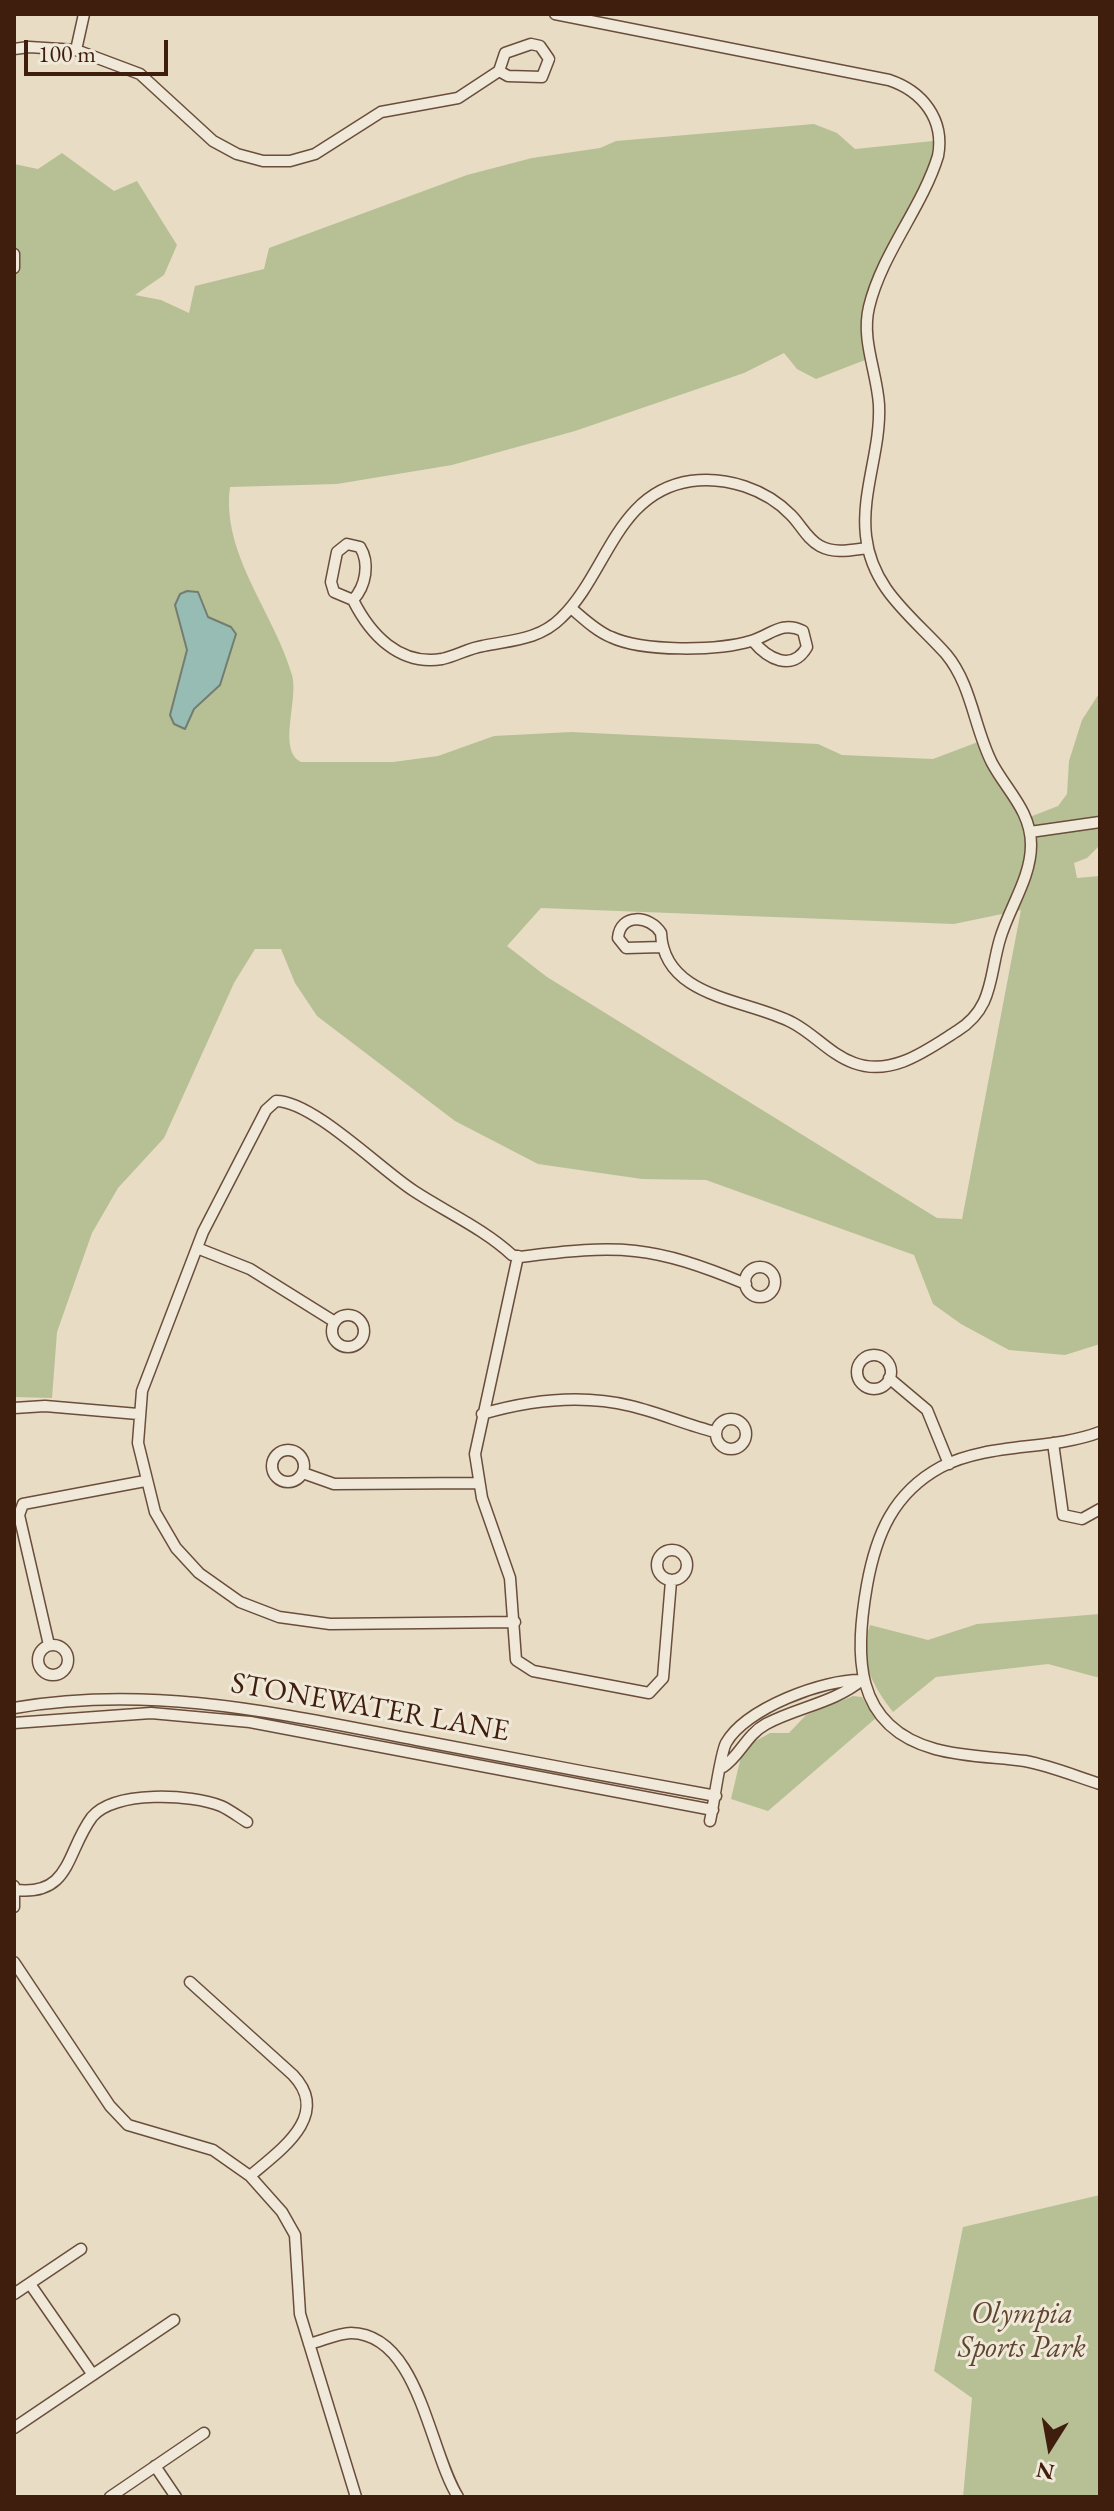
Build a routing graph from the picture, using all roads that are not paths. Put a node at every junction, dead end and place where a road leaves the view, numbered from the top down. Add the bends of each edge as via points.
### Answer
1 (84, 14) edge
2 (555, 14) edge
3 (14, 49) edge
4 (76, 50) junction
5 (499, 71) junction
6 (14, 254) edge
7 (14, 268) edge
8 (867, 548) junction
9 (353, 600) junction
10 (571, 608) junction
11 (753, 641) junction
12 (1100, 822) edge
13 (1030, 832) junction
14 (662, 947) dead end
15 (197, 1248) junction
16 (518, 1256) junction
17 (746, 1284) dead end
18 (335, 1322) dead end
19 (889, 1378) dead end
20 (14, 1408) edge
21 (138, 1414) junction
22 (482, 1414) junction
23 (715, 1432) dead end
24 (1100, 1432) edge
25 (1053, 1443) junction
26 (949, 1464) junction
27 (303, 1473) dead end
28 (145, 1481) junction
29 (478, 1483) junction
30 (1100, 1509) edge
31 (671, 1581) dead end
32 (515, 1622) junction
33 (49, 1645) dead end
34 (862, 1680) junction
35 (14, 1708) edge
36 (14, 1723) edge
37 (1100, 1784) edge
38 (716, 1796) junction
39 (247, 1822) dead end
40 (15, 1888) edge
41 (14, 1907) edge
42 (14, 1962) edge
43 (190, 1982) dead end
44 (250, 2176) junction
45 (81, 2249) dead end
46 (30, 2284) junction
47 (14, 2294) edge
48 (174, 2320) dead end
49 (309, 2344) junction
50 (93, 2375) junction
51 (14, 2428) edge
52 (204, 2433) dead end
53 (155, 2466) junction
54 (110, 2497) edge
55 (176, 2497) edge
56 (356, 2497) edge
57 (458, 2497) edge

1 - 4 street
2 - 8 street via 889,80 916,93 930,108 939,133 938,156 880,280 867,322 879,422 867,499
3 - 4 street
4 - 5 street via 140,74 213,141 263,161 315,154 381,112 458,98
5 - 5 street via 505,53 531,44 545,49 549,59 542,77
6 - 7 street
8 - 10 street via 822,547 768,497 727,482 691,481 661,491 631,515
8 - 13 street via 889,595 958,670 990,759 1019,802
9 - 9 street via 367,563 360,547 347,544 337,552 331,582 334,592
9 - 10 street via 378,638 399,652 424,659 532,636
10 - 11 street via 609,637 628,644 688,650
11 - 11 street via 767,658 776,660 796,658 807,647 803,631 793,627 772,629
12 - 13 street
13 - 14 street via 1030,860 999,942 990,993 977,1015 914,1057 874,1067 845,1059 773,1013 722,999 692,984 676,972
15 - 16 street via 266,1110 280,1101 348,1139 412,1190
15 - 18 street via 250,1269
15 - 21 street via 151,1365
16 - 17 street via 583,1248 649,1251
16 - 22 street
19 - 26 street via 927,1410
20 - 21 street
21 - 28 street
22 - 23 street via 546,1401 597,1401 629,1405
22 - 29 street via 475,1454
24 - 25 street
25 - 26 street
25 - 30 street via 1063,1515 1082,1519
26 - 34 street via 910,1489 882,1528 858,1631
27 - 29 street via 334,1484
28 - 32 street via 160,1522 187,1561 212,1584 253,1608 312,1623
28 - 33 street via 28,1501 20,1510
29 - 32 street via 504,1552
31 - 32 street via 664,1670 658,1686 643,1693 519,1665 514,1655
34 - 37 street via 882,1714 920,1744 1037,1764
34 - 38 street via 848,1692 765,1724 723,1767
35 - 38 street, STONEWATER LANE via 121,1697 182,1700
36 - 38 street, STONEWATER LANE via 151,1713 250,1722 711,1816
39 - 40 street via 219,1805 152,1796 124,1798 93,1816 60,1877 49,1887 35,1892
40 - 41 street
42 - 44 street via 128,2125 213,2150
43 - 44 street via 303,2090 304,2122 296,2137
44 - 49 street via 295,2235 300,2314
45 - 46 street
46 - 47 street
46 - 50 street
48 - 50 street
49 - 56 street
49 - 57 street via 351,2333 390,2346 404,2366
50 - 51 street
52 - 53 street
53 - 54 street
53 - 55 street

